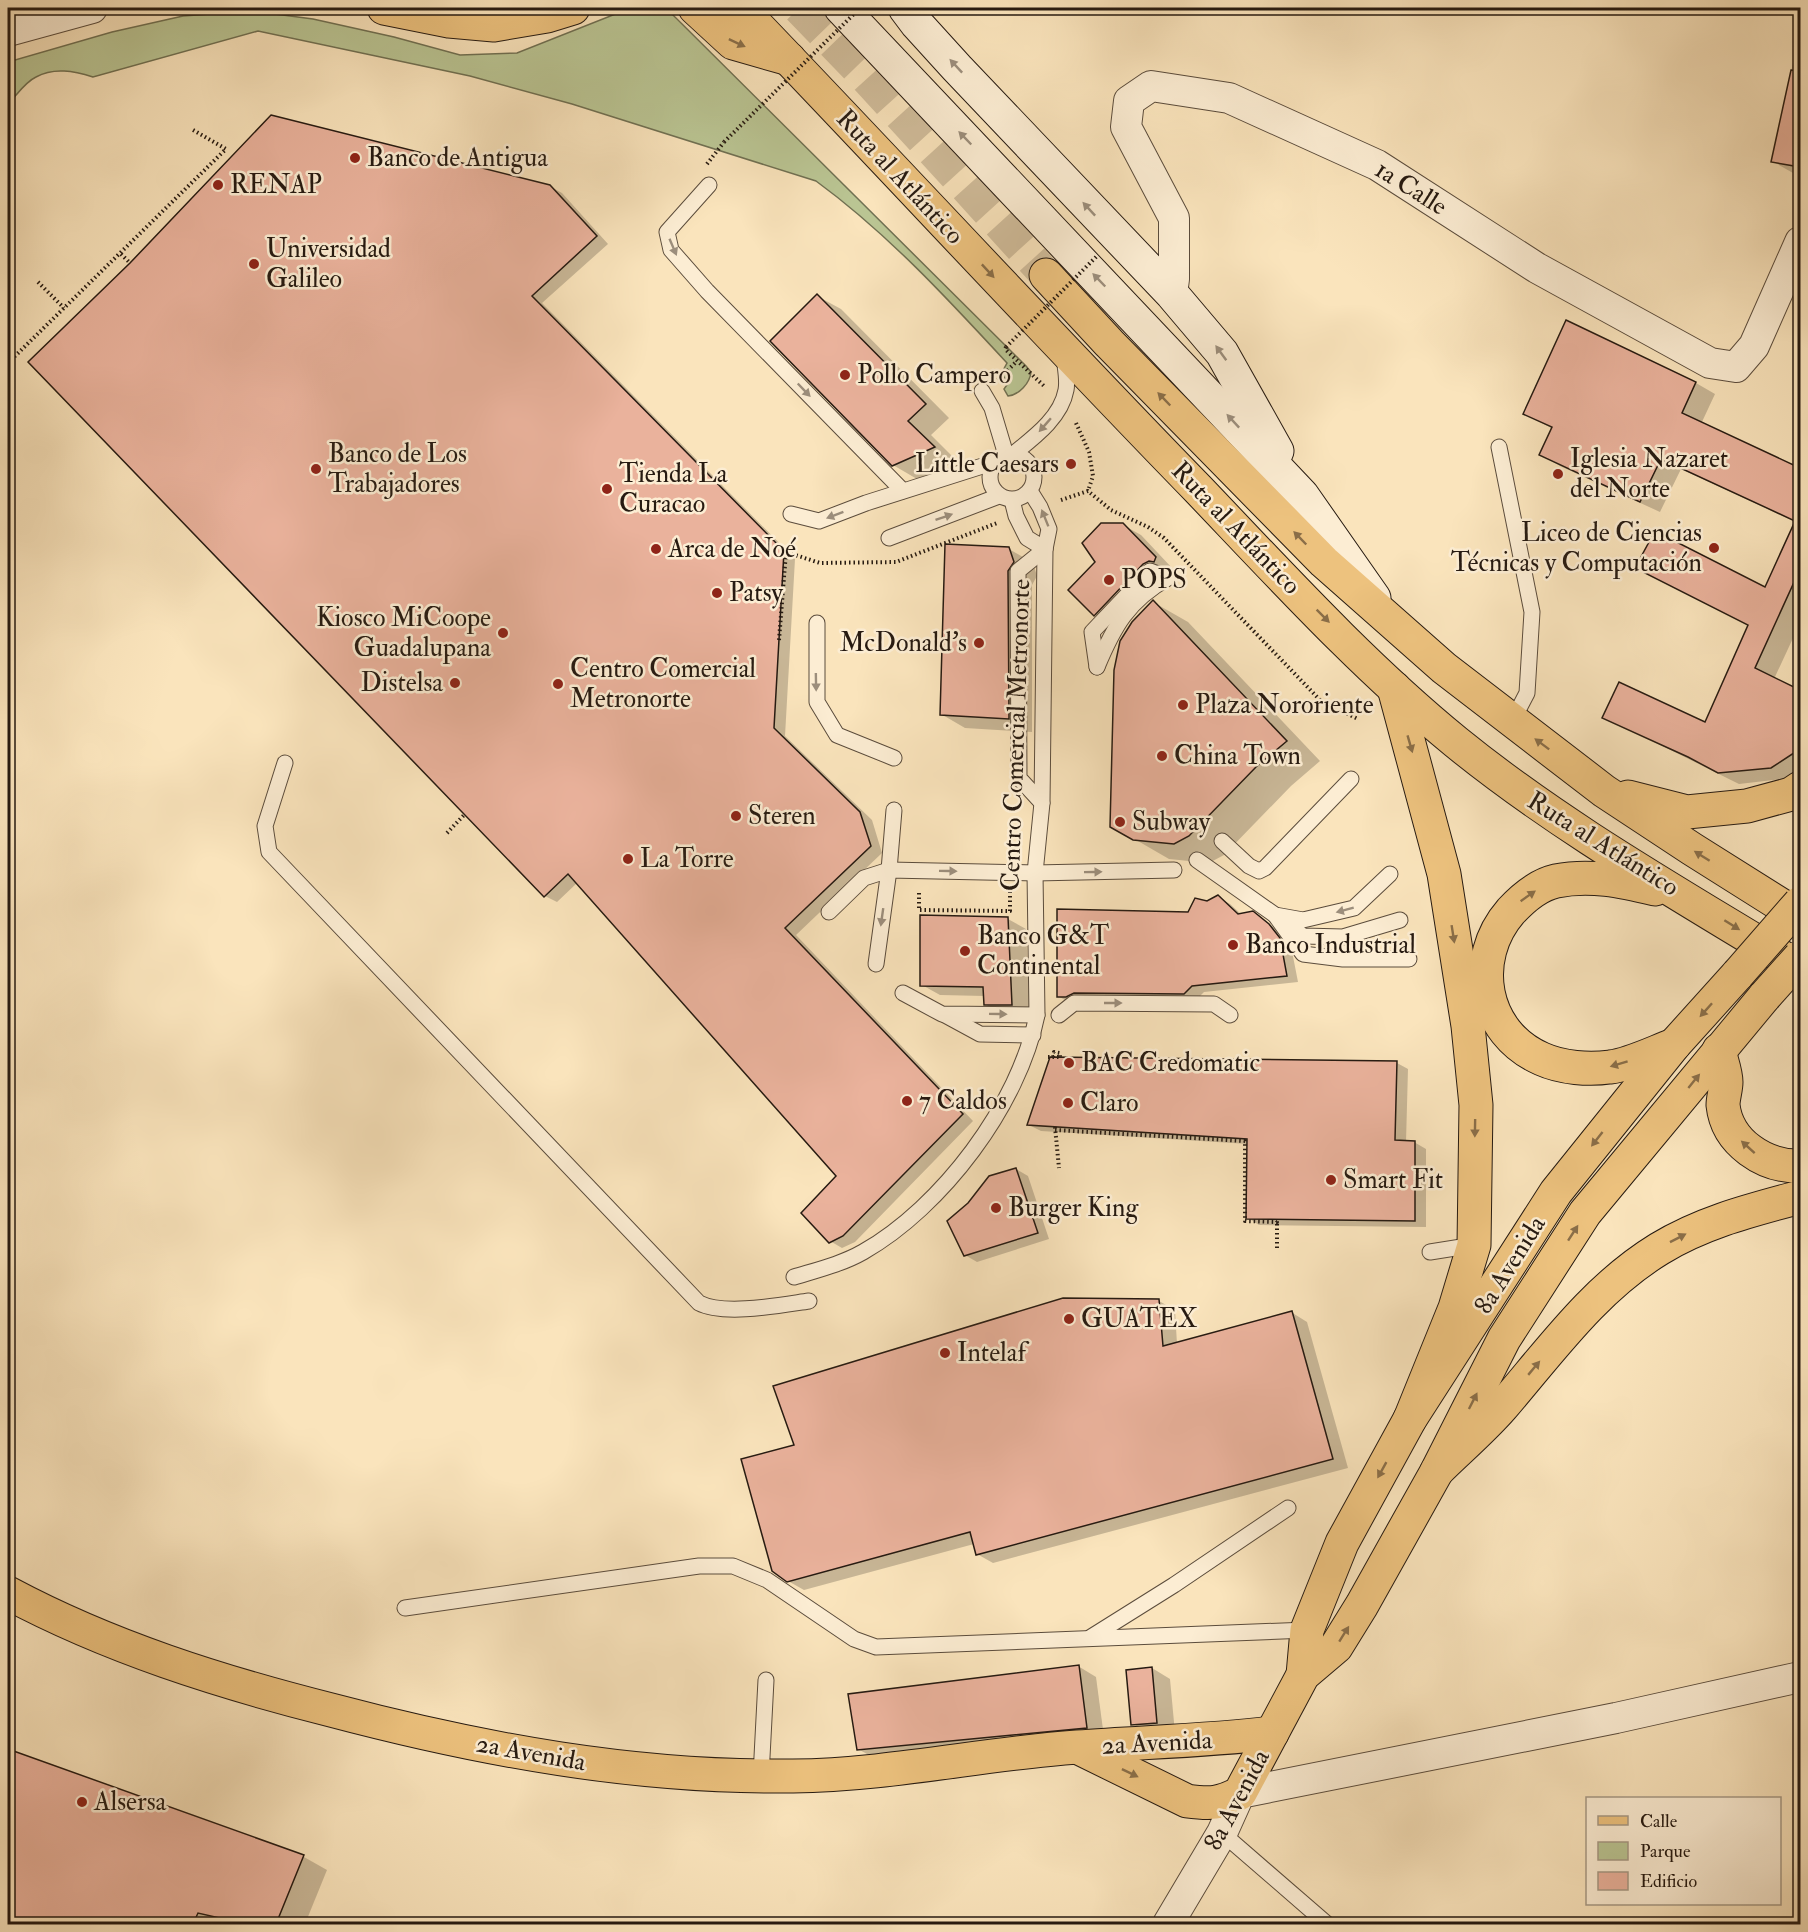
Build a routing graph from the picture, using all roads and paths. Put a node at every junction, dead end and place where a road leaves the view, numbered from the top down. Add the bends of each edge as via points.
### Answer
1 (92, 8) edge
2 (384, 8) edge
3 (573, 8) edge
4 (695, 8) edge
5 (742, 8) edge
6 (842, 8) edge
7 (860, 8) edge
8 (905, 8) edge
9 (8, 31) edge
10 (790, 60) junction
11 (193, 130) dead end
12 (717, 150) dead end
13 (709, 185) dead end
14 (1800, 242) edge
15 (120, 254) junction
16 (1098, 255) dead end
17 (130, 263) dead end
18 (1046, 274) tunnel mouth
19 (38, 282) dead end
20 (1172, 294) junction
21 (64, 308) junction
22 (1064, 352) junction
23 (8, 363) edge
24 (982, 391) dead end
25 (1063, 403) junction
26 (1499, 447) dead end
27 (1004, 457) junction
28 (903, 491) junction
29 (1030, 491) junction
30 (1088, 491) dead end
31 (1302, 495) junction
32 (1006, 498) junction
33 (791, 514) dead end
34 (889, 538) dead end
35 (1045, 549) junction
36 (1168, 578) dead end
37 (1389, 621) junction
38 (817, 623) dead end
39 (1097, 668) dead end
40 (1394, 688) junction
41 (1512, 722) junction
42 (894, 758) dead end
43 (285, 763) dead end
44 (1350, 779) dead end
45 (1800, 788) edge
46 (1604, 791) junction
47 (1042, 802) junction
48 (894, 810) dead end
49 (465, 814) dead end
50 (447, 833) dead end
51 (1222, 841) dead end
52 (1197, 860) dead end
53 (889, 870) junction
54 (1174, 870) dead end
55 (919, 871) junction
56 (1390, 874) dead end
57 (1035, 880) junction
58 (1682, 895) junction
59 (1800, 903) edge
60 (829, 912) dead end
61 (1275, 915) junction
62 (1800, 917) edge
63 (1401, 920) dead end
64 (1800, 957) edge
65 (1409, 959) dead end
66 (876, 964) dead end
67 (1800, 968) edge
68 (903, 993) dead end
69 (942, 1014) junction
70 (1037, 1015) junction
71 (1059, 1015) dead end
72 (1230, 1015) dead end
73 (1033, 1035) junction
74 (1674, 1045) junction
75 (1719, 1050) junction
76 (1800, 1166) edge
77 (1059, 1168) dead end
78 (1799, 1202) edge
79 (1474, 1245) junction
80 (1277, 1248) dead end
81 (1430, 1252) dead end
82 (794, 1277) dead end
83 (809, 1301) dead end
84 (1410, 1419) junction
85 (1437, 1471) junction
86 (1288, 1508) dead end
87 (8, 1593) edge
88 (405, 1608) dead end
89 (1307, 1630) junction
90 (1089, 1639) junction
91 (1303, 1675) junction
92 (1800, 1677) edge
93 (766, 1680) dead end
94 (1272, 1733) junction
95 (1077, 1747) junction
96 (761, 1776) junction
97 (1240, 1793) junction
98 (1222, 1833) junction
99 (1168, 1924) edge
100 (1327, 1924) edge

1 - 9 street
2 - 3 main road via 494,26
4 -> 10 main road via 733,43
5 - 10 main road, Ruta al Atlántico
31 -> 6 main road, Ruta al Atlántico
7 - 12 path, bridge
20 -> 8 main road
10 -> 22 main road, Ruta al Atlántico
11 - 15 path via 226,149
13 -> 28 lane via 667,232 671,250
14 - 20 street, 1a Calle via 1754,346 1736,367 1710,363 1537,268 1377,165 1229,98 1151,86 1129,101 1126,128 1174,218
15 - 17 path
15 - 21 path
16 - 25 path, bridge via 1005,349
37 -> 18 main road, Ruta al Atlántico via 1324,562
19 - 21 path
31 -> 20 main road via 1222,353
21 - 23 path
22 - 25 lane via 1067,388
22 -> 40 main road, Ruta al Atlántico
24 - 27 lane via 992,408
25 -> 27 lane via 1038,434
25 - 30 path via 1089,452 1093,476
26 - 41 lane via 1532,612 1527,693
27 - 28 lane
27 - 29 lane via 1019,456 1030,464 1034,477
27 - 32 lane via 989,476 990,483
28 -> 33 lane via 819,521
29 - 32 lane via 1019,499
35 -> 29 lane, Centro Comercial Metronorte via 1049,529
31 - 37 main road, Ruta al Atlántico
34 -> 32 lane
32 - 35 lane via 1027,538
35 - 47 lane, Centro Comercial Metronorte
35 - 47 lane via 1018,571 1019,778
36 - 39 lane via 1145,591 1126,613 1108,640
37 - 41 main road, Ruta al Atlántico
38 -> 42 lane via 817,702 837,735
40 - 58 main road, Ruta al Atlántico via 1519,791
40 -> 79 main road via 1444,874 1468,1026 1476,1105
46 -> 41 main road, Ruta al Atlántico
43 - 83 lane via 265,826 269,852 699,1303 718,1309
44 - 51 lane via 1259,871
45 - 46 main road via 1747,806 1687,812
62 -> 46 main road, Ruta al Atlántico
47 - 57 lane, Centro Comercial Metronorte
48 - 53 lane
49 - 50 path
52 - 61 lane
53 - 55 lane
53 - 60 lane via 864,878
53 -> 66 lane
57 -> 54 lane
55 -> 57 lane
55 - 57 path via 919,910 934,913 1010,911 1011,886
56 -> 61 lane via 1354,908 1303,920
57 - 70 lane, Centro Comercial Metronorte
58 -> 67 main road, Ruta al Atlántico
74 -> 58 main road via 1611,1067 1578,1068 1543,1060 1520,1045 1500,1024 1488,999 1486,968 1492,940 1502,921 1528,895 1554,882 1583,878 1616,880
59 -> 74 main road, 8a Avenida, bridge
61 - 63 lane via 1304,936 1323,937 1343,937
61 - 65 lane via 1303,954 1343,959
64 - 75 main road, 8a Avenida, bridge
68 - 69 lane
69 -> 70 lane
69 - 73 lane via 980,1034
70 - 73 lane, Centro Comercial Metronorte
71 -> 72 lane via 1074,1004 1214,1004
73 - 82 lane, Centro Comercial Metronorte via 992,1123 940,1188 889,1234 862,1252
74 -> 84 main road, 8a Avenida via 1556,1192
76 -> 75 main road via 1768,1162 1746,1148 1730,1127 1723,1105 1726,1080
85 -> 75 main road, 8a Avenida via 1504,1339 1585,1214
77 - 80 path via 1055,1129 1245,1142 1245,1221 1277,1221
85 -> 78 main road via 1501,1409 1568,1327 1635,1266 1710,1223 1747,1211
79 - 81 lane
79 - 84 main road via 1455,1308
84 -> 89 main road, 8a Avenida via 1342,1543
91 -> 85 main road, 8a Avenida via 1336,1647
86 - 90 lane
87 - 96 main road, 2a Avenida via 114,1641 207,1676 374,1722 600,1766
88 - 90 lane via 699,1566 733,1566 767,1580 854,1639 876,1647
89 - 90 lane
89 - 91 main road, 8a Avenida
91 - 94 main road, 8a Avenida
92 - 97 street
93 - 96 lane
94 - 95 main road, 2a Avenida via 1211,1741
94 - 97 main road, 8a Avenida
95 - 96 main road, 2a Avenida via 855,1772
95 -> 97 main road, 2a Avenida via 1187,1801 1224,1802
97 - 98 street, 8a Avenida
98 - 99 street, 8a Avenida
98 - 100 lane

